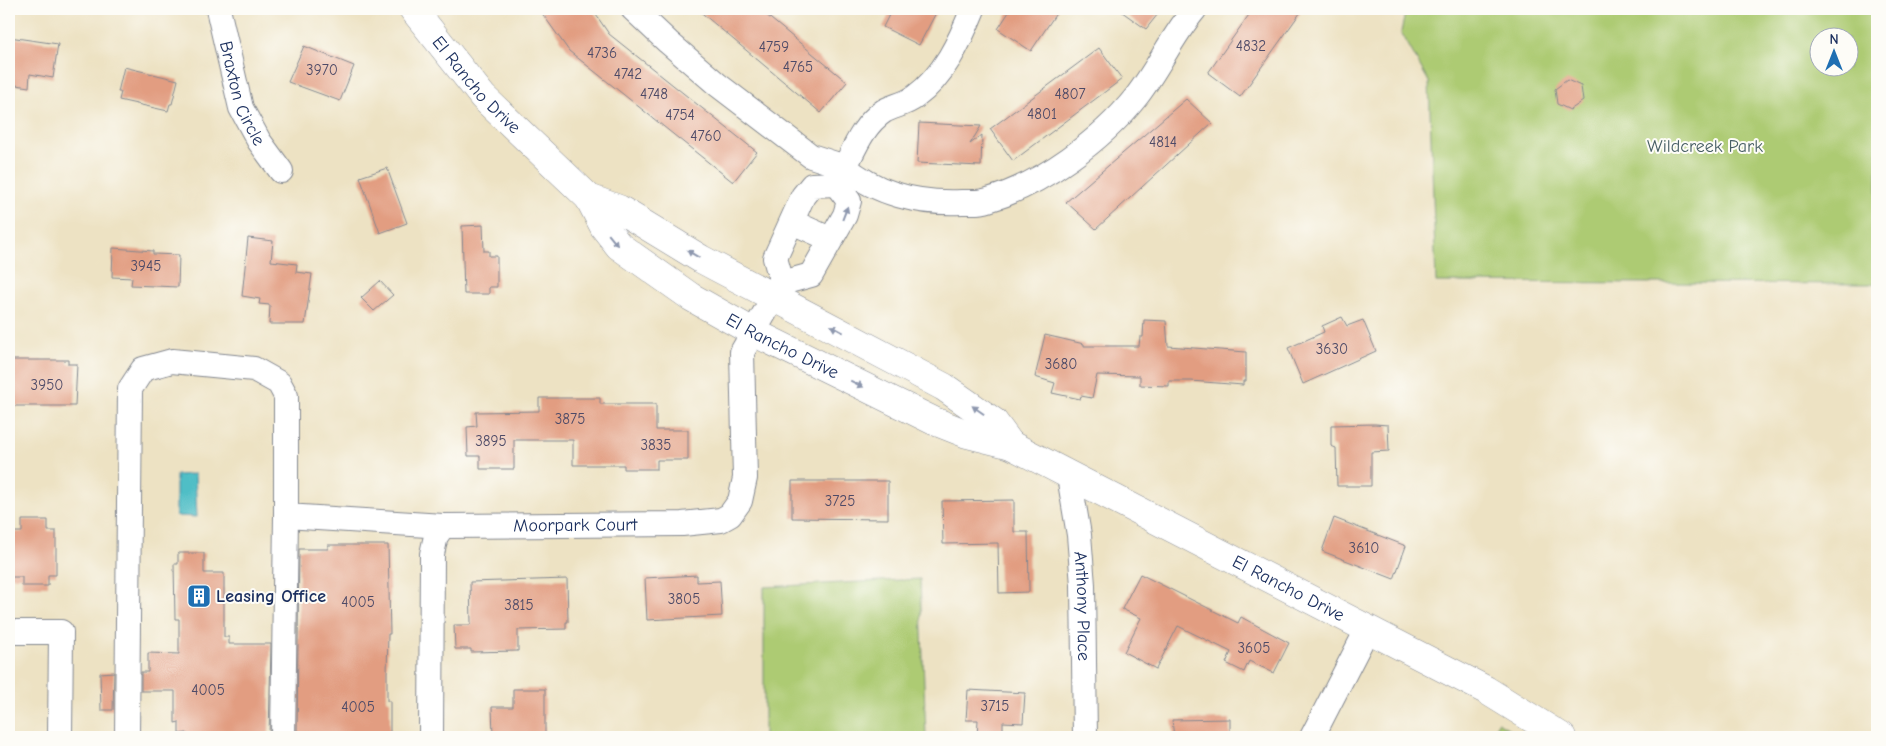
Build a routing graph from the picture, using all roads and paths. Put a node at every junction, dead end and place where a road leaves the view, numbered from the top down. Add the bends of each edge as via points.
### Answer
1 (218, 9) edge
2 (413, 9) edge
3 (633, 9) edge
4 (973, 9) edge
5 (1195, 9) edge
6 (281, 171) dead end
7 (840, 175) junction
8 (589, 198) junction
9 (792, 222) junction
10 (830, 239) junction
11 (778, 290) junction
12 (752, 332) junction
13 (1011, 445) junction
14 (1069, 476) junction
15 (286, 516) junction
16 (443, 526) junction
17 (1368, 628) junction
18 (9, 632) edge
19 (60, 737) edge
20 (127, 737) edge
21 (283, 737) edge
22 (431, 737) edge
23 (1085, 737) edge
24 (1312, 737) edge
25 (1562, 737) edge

1 - 6 street, Braxton Circle via 241,108
2 - 8 main road, El Rancho Drive via 483,96
3 - 7 street via 718,85
4 - 7 street via 942,70 915,97 883,112 867,125
5 - 7 street via 1124,110 1075,155 1013,192 986,201 933,202 907,198
7 - 9 street via 812,185
10 -> 7 street via 849,201
11 -> 8 main road, El Rancho Drive via 701,259 619,209
8 -> 12 main road, El Rancho Drive via 604,228 619,246 684,293
9 - 10 street
9 - 11 street via 775,258
10 - 11 street via 811,275
11 - 12 street, Moorpark Court
13 -> 11 main road, El Rancho Drive via 994,422 944,387
12 -> 13 main road, El Rancho Drive via 934,421 967,434
12 - 16 street, Moorpark Court via 742,352 745,478 740,501 730,515 706,523 682,524
13 - 14 main road, El Rancho Drive
14 - 17 main road, El Rancho Drive
14 - 23 street, Anthony Place via 1083,585
15 - 16 street, Moorpark Court
15 - 20 street via 286,396 279,382 254,369 172,362 143,369 130,389
15 - 21 street
16 - 22 street via 436,536 432,554
17 - 24 street
17 - 25 main road, El Rancho Drive via 1486,690
18 - 19 street via 61,632

